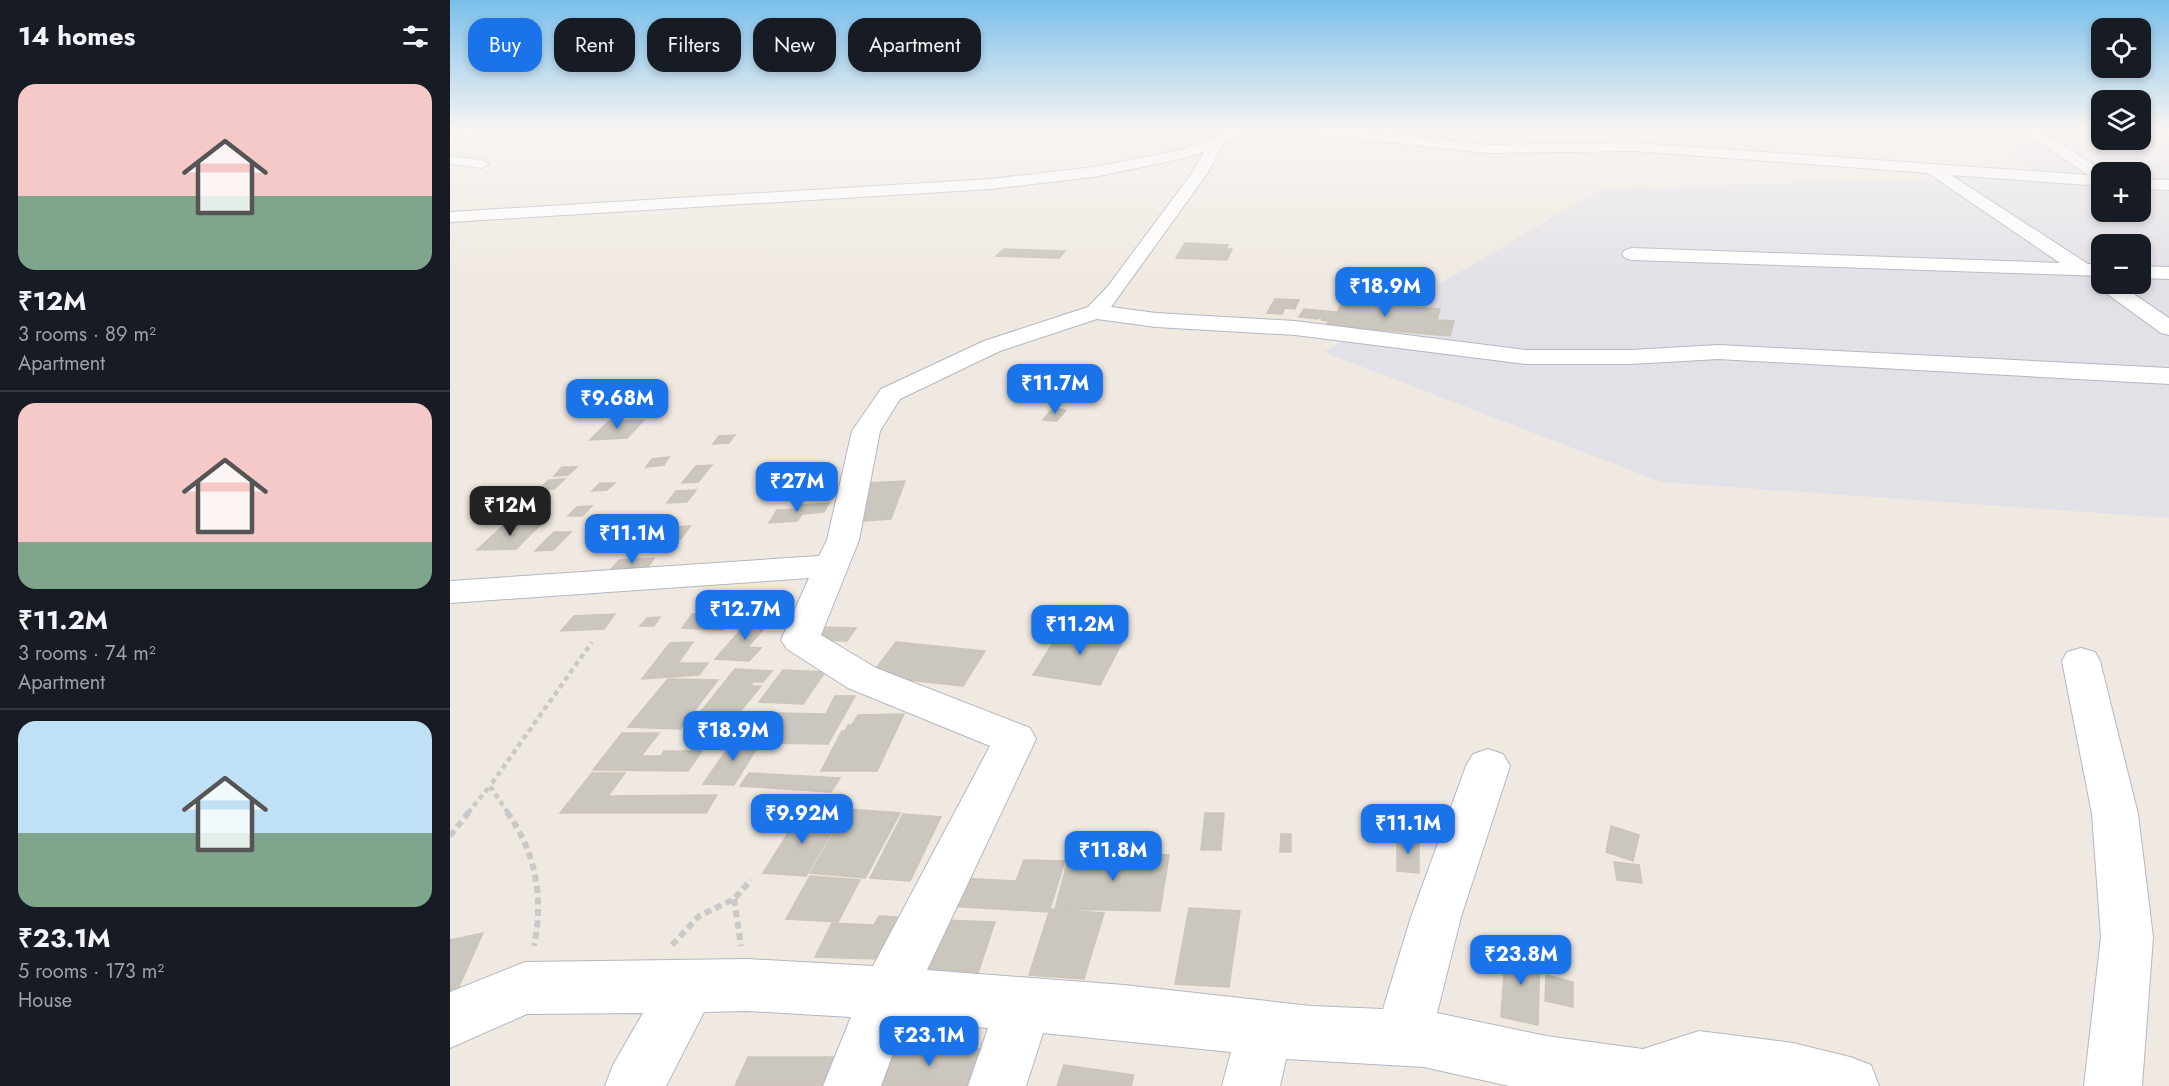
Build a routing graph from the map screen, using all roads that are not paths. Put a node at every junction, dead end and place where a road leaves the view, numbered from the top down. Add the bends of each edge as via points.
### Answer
1 (1045, 178) edge
2 (1196, 178) edge
3 (1947, 178) edge
4 (2066, 178) edge
5 (2091, 179) edge
6 (2151, 184) edge
7 (2169, 185) edge
8 (450, 217) edge
9 (1632, 254) dead end
10 (2091, 269) edge
11 (2091, 270) edge
12 (2151, 272) edge
13 (2169, 273) edge
14 (2120, 294) edge
15 (1096, 312) junction
16 (2169, 328) edge
17 (2169, 376) edge
18 (832, 566) junction
19 (450, 592) edge
20 (2080, 661) dead end
21 (1488, 765) dead end
22 (663, 986) junction
23 (888, 993) junction
24 (1024, 1004) junction
25 (450, 1020) edge
26 (1265, 1029) junction
27 (1402, 1038) junction
28 (1740, 1076) edge
29 (1593, 1079) edge
30 (634, 1086) edge
31 (852, 1086) edge
32 (997, 1086) edge
33 (1251, 1086) edge
34 (1850, 1086) edge
35 (2113, 1086) edge

1 - 8 street
2 - 15 street
3 - 10 street
4 - 5 street
6 - 7 street
9 - 11 street
12 - 13 street
14 - 16 street
15 - 17 street via 1156,320 1295,328 1526,357 1718,352
15 - 18 street via 992,346 890,394 866,431 843,540
18 - 19 street
18 - 23 street via 800,640 862,678 1015,739
20 - 35 street via 2115,814 2127,937
21 - 27 street via 1436,917
22 - 23 street via 747,985
22 - 25 street via 525,988
22 - 30 street
23 - 24 street
23 - 31 street
24 - 26 street
24 - 32 street
26 - 27 street
26 - 33 street
27 - 29 street via 1424,1039 1546,1065
28 - 29 street via 1699,1060 1643,1078
28 - 34 street via 1793,1072

